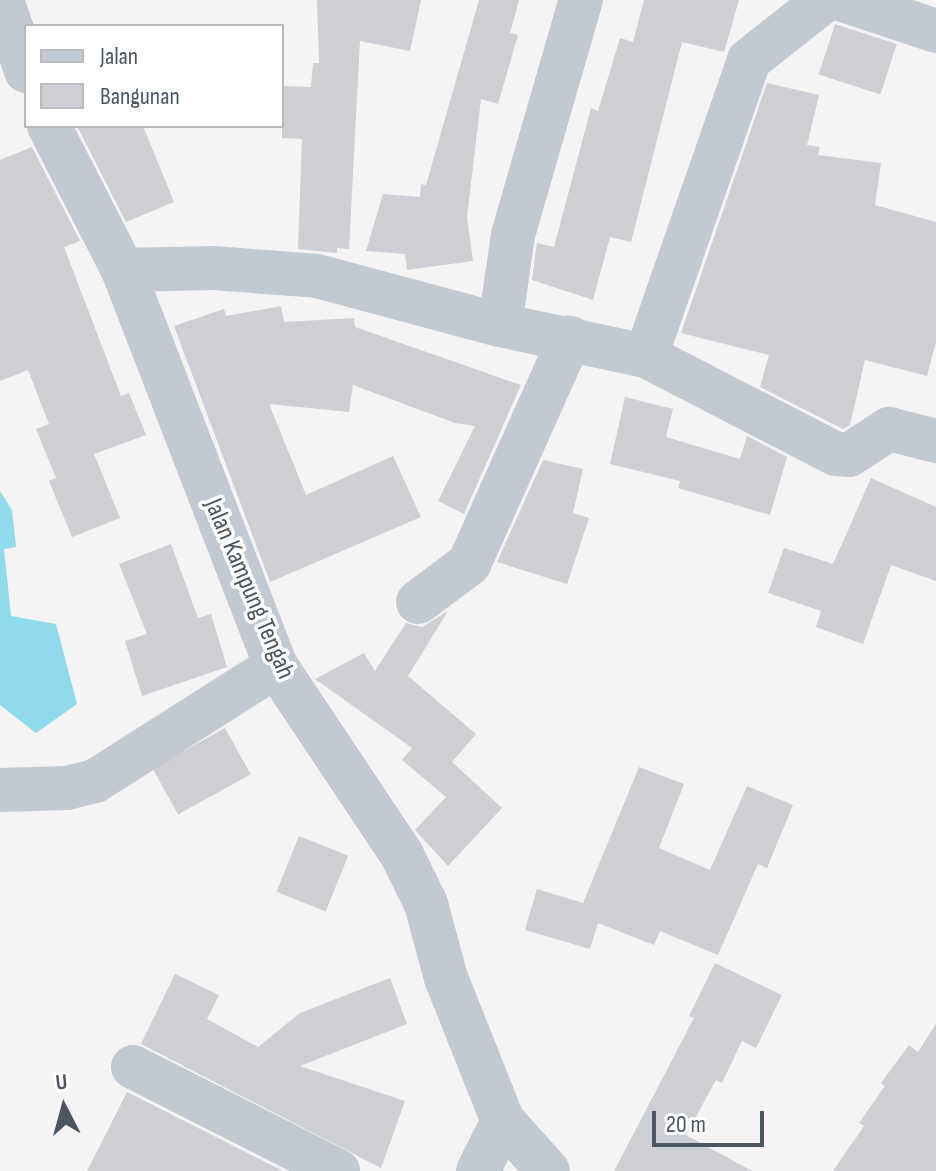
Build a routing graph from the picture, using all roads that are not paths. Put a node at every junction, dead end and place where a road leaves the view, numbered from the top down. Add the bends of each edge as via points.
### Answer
1 (2, 0) edge
2 (581, 0) edge
3 (825, 0) edge
4 (843, 0) edge
5 (936, 31) edge
6 (24, 65) edge
7 (50, 128) edge
8 (123, 270) junction
9 (500, 325) junction
10 (570, 338) junction
11 (646, 356) junction
12 (936, 441) edge
13 (418, 602) dead end
14 (276, 666) junction
15 (0, 790) edge
16 (133, 1067) dead end
17 (503, 1121) junction
18 (338, 1171) edge
19 (478, 1171) edge
20 (548, 1171) edge

1 - 6 street
2 - 9 street via 513,235
3 - 11 street via 759,50 744,70
4 - 5 street
7 - 8 street, Jalan Kampung Tengah
8 - 9 street via 214,268 317,276
8 - 14 street, Jalan Kampung Tengah
9 - 10 street
10 - 11 street
10 - 13 street via 469,564
11 - 12 street via 836,454 849,455 889,429
14 - 15 street via 95,781 67,788
14 - 17 street, Jalan Kampung Tengah via 402,855 426,904 446,978
16 - 18 street
17 - 19 street
17 - 20 street

